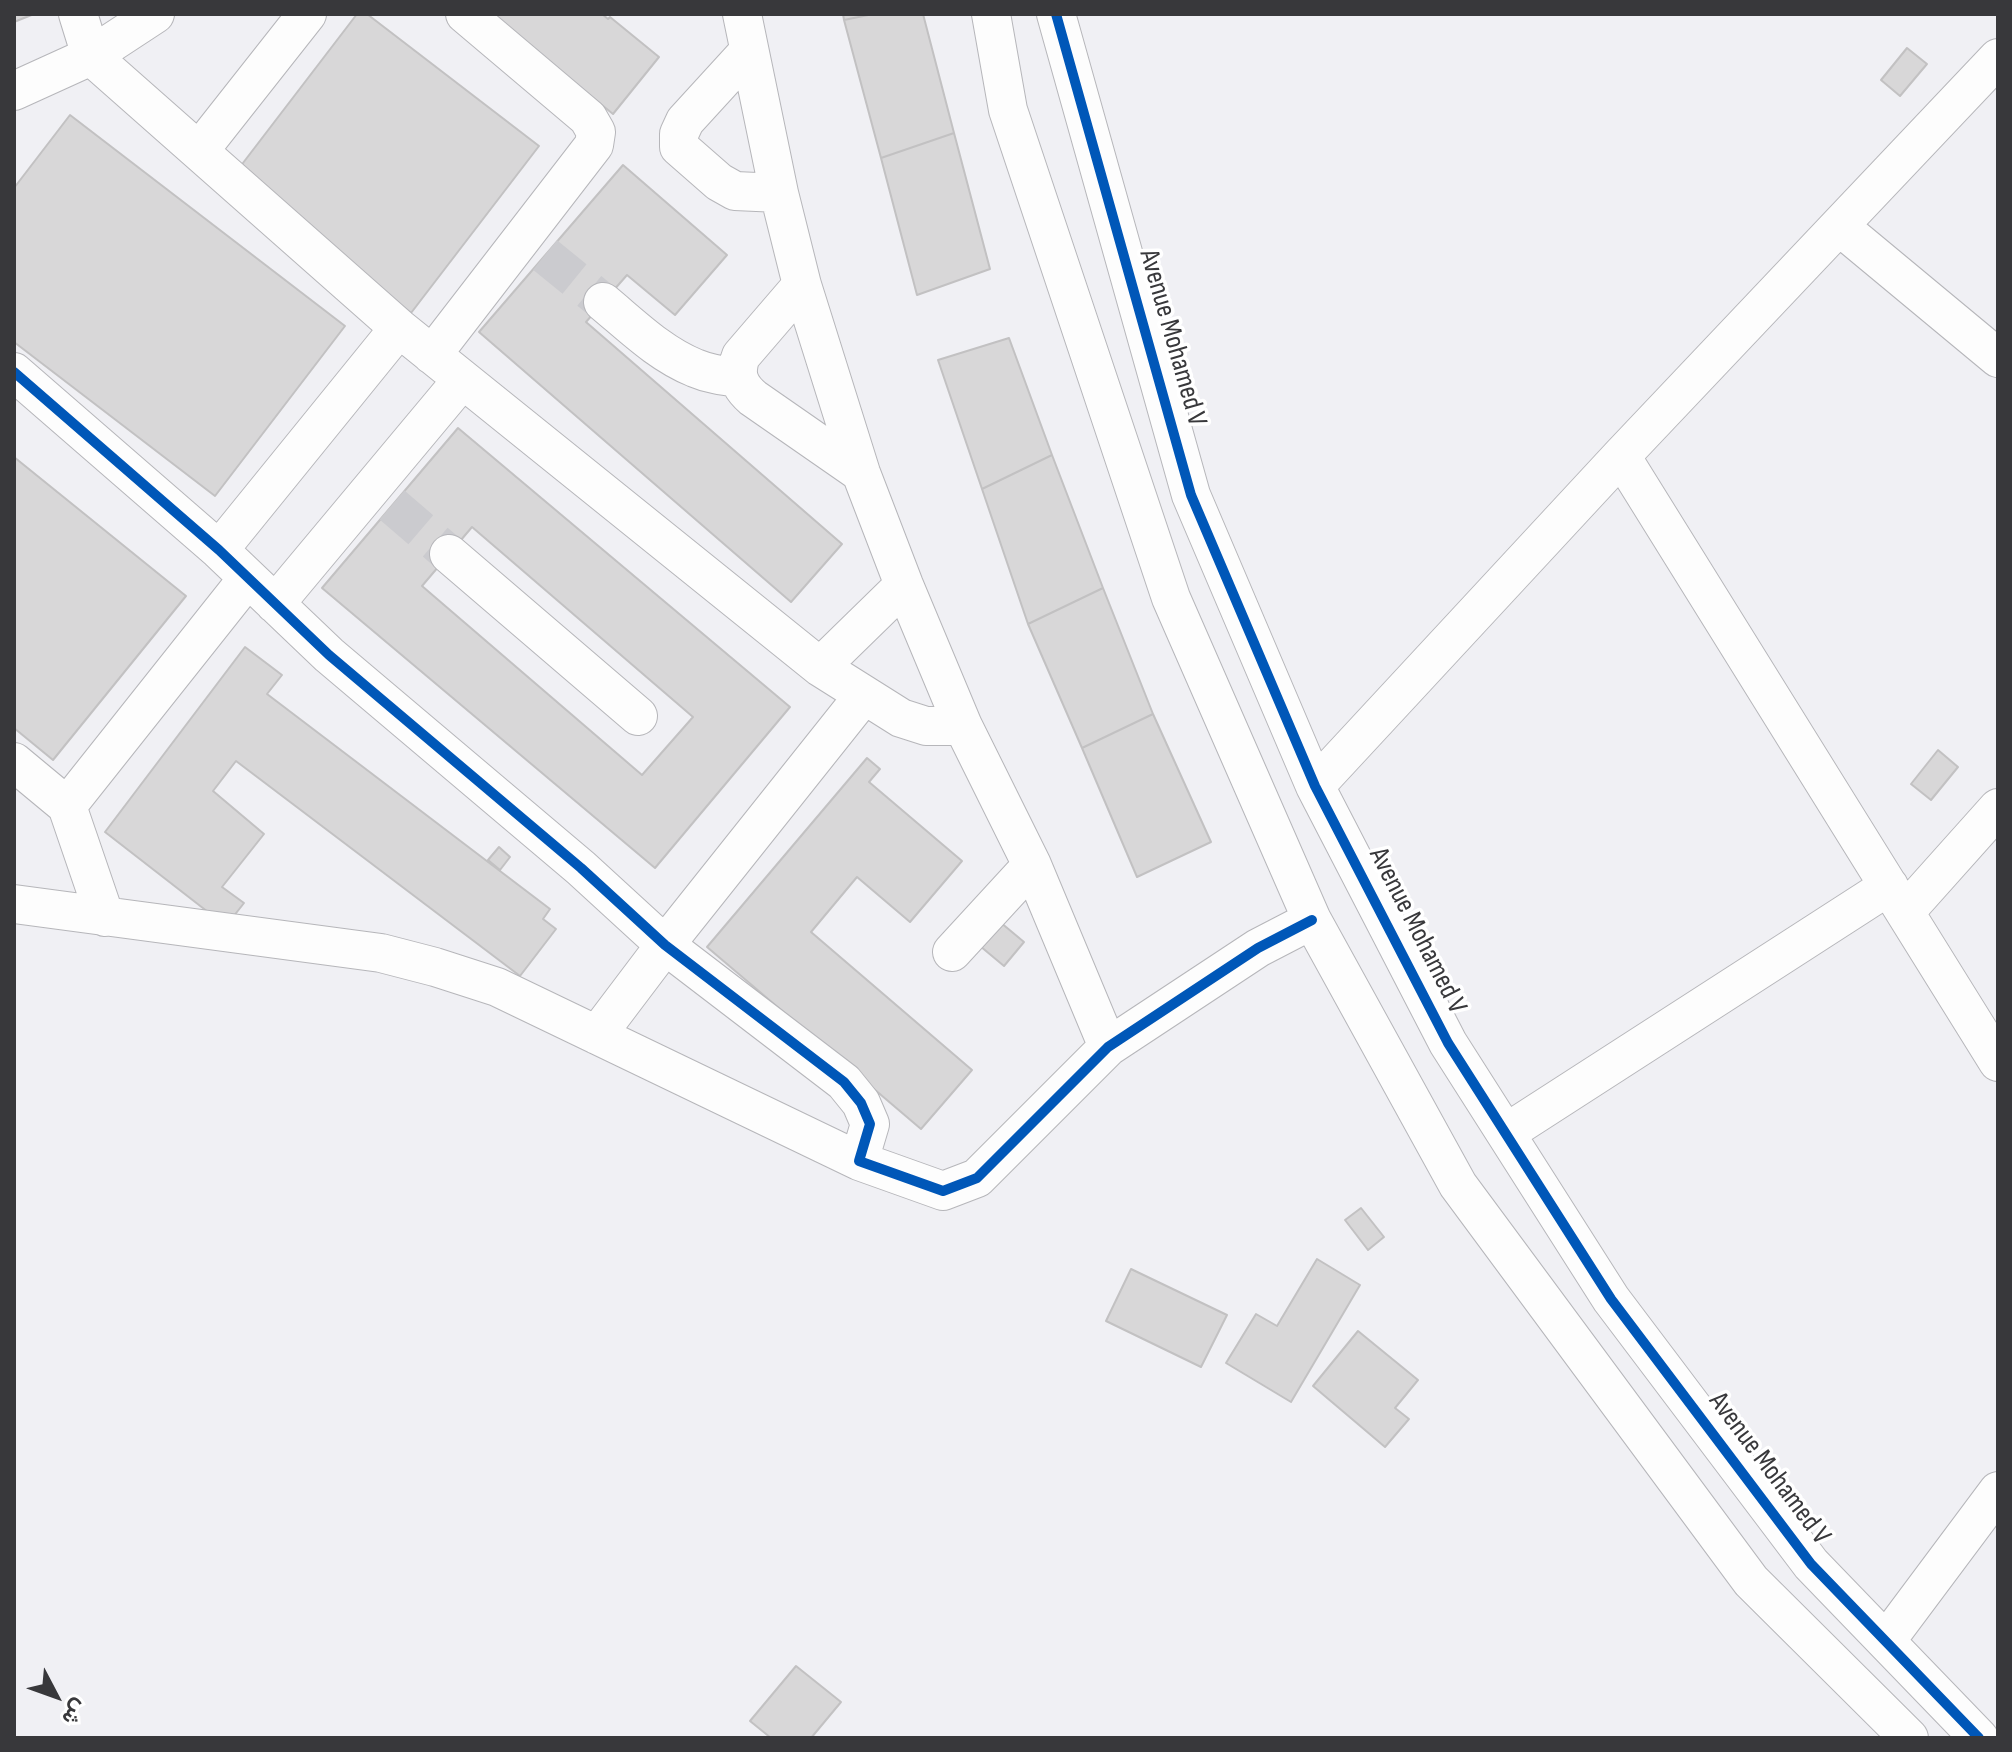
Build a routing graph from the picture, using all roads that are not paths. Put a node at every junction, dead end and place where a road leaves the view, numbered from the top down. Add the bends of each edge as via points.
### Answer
1 (78, 14) edge
2 (155, 14) edge
3 (307, 14) edge
4 (465, 14) edge
5 (742, 14) edge
6 (991, 14) edge
7 (1056, 14) edge
8 (749, 51) junction
9 (91, 56) junction
10 (1998, 58) edge
11 (14, 91) edge
12 (199, 151) junction
13 (779, 193) junction
14 (1839, 226) junction
15 (802, 285) junction
16 (603, 302) tunnel mouth
17 (399, 328) junction
18 (432, 355) junction
19 (1998, 358) edge
20 (738, 378) junction
21 (462, 380) junction
22 (18, 384) edge
23 (1621, 456) junction
24 (861, 473) junction
25 (219, 550) junction
26 (449, 554) tunnel mouth
27 (248, 578) junction
28 (904, 585) junction
29 (275, 604) junction
30 (820, 667) junction
31 (864, 695) junction
32 (638, 716) dead end
33 (963, 726) junction
34 (14, 762) edge
35 (1315, 786) junction
36 (67, 806) junction
37 (1998, 808) edge
38 (1032, 865) junction
39 (1897, 899) junction
40 (14, 904) edge
41 (105, 917) junction
42 (1312, 920) junction
43 (665, 945) junction
44 (952, 952) dead end
45 (597, 1035) junction
46 (1108, 1047) junction
47 (1998, 1062) edge
48 (1506, 1133) junction
49 (859, 1161) junction
50 (1998, 1491) edge
51 (1886, 1641) junction
52 (1909, 1738) edge
53 (1979, 1738) edge

1 - 9 street
2 - 9 street
3 - 12 street
4 - 18 street via 588,118 596,132 594,145 534,246
5 - 8 street
6 - 42 street via 1008,110 1171,598
7 - 35 street, Avenue Mohamed V via 1191,495
8 - 13 street
8 - 13 street via 685,121 679,147 735,191
9 - 11 street
9 - 12 street
10 - 14 street
12 - 17 street
13 - 15 street
14 - 19 street
14 - 23 street
15 - 20 street via 741,356
15 - 24 street
16 - 20 street via 677,359
17 - 18 street
17 - 25 street
18 - 21 street
20 - 24 street via 753,398
21 - 29 street via 382,497
21 - 30 street
22 - 25 street
23 - 35 street
23 - 39 street
24 - 28 street
25 - 27 street
26 - 32 street
27 - 29 street
27 - 36 street
28 - 30 street
28 - 33 street
29 - 43 street
30 - 31 street
31 - 33 street via 913,722
31 - 43 street
33 - 38 street
34 - 36 street
35 - 48 street, Avenue Mohamed V via 1448,1043
36 - 41 street
37 - 39 street
38 - 44 street
38 - 46 street
39 - 47 street
39 - 48 street
40 - 41 street
41 - 45 street via 381,953 497,987
42 - 46 street via 1258,948
42 - 52 street via 1458,1185 1751,1581
43 - 45 street
43 - 49 street via 844,1082 870,1124
45 - 49 street
46 - 49 street via 977,1178 943,1191
48 - 51 street, Avenue Mohamed V via 1611,1299 1811,1564
50 - 51 street
51 - 53 street, Avenue Mohamed V

